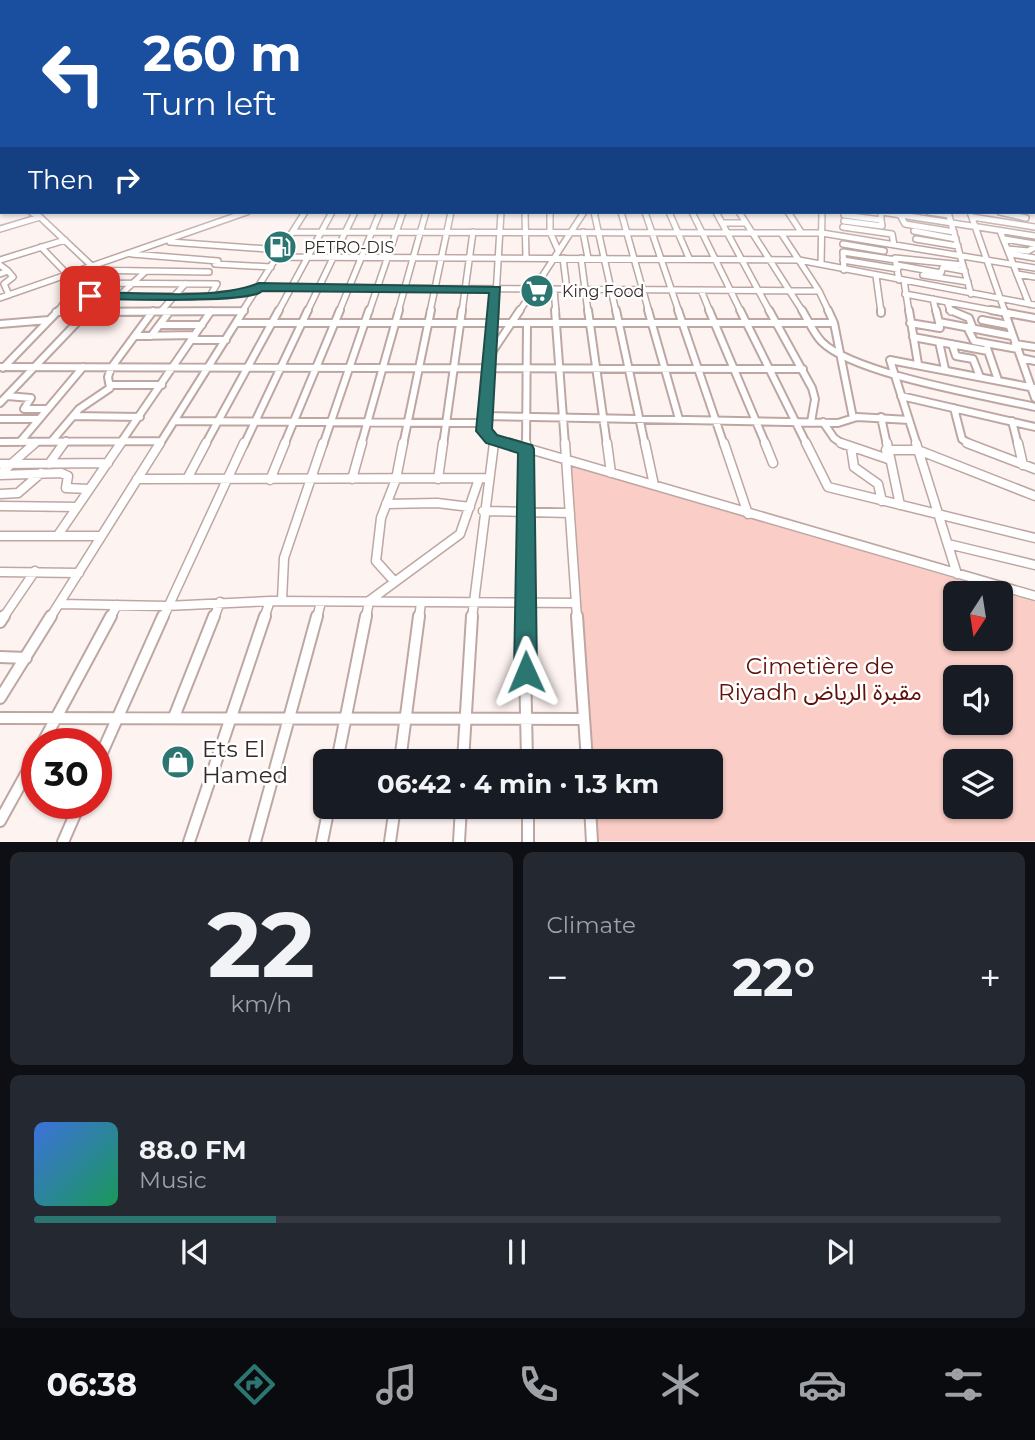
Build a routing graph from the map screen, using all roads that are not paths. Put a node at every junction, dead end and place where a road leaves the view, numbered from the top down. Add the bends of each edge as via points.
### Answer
1 (35, 214) edge
2 (242, 214) edge
3 (304, 214) edge
4 (330, 214) edge
5 (354, 214) edge
6 (379, 214) edge
7 (402, 214) edge
8 (425, 214) edge
9 (450, 214) edge
10 (501, 214) edge
11 (525, 214) edge
12 (550, 214) edge
13 (583, 214) edge
14 (594, 214) edge
15 (622, 214) edge
16 (646, 214) edge
17 (670, 214) edge
18 (693, 214) edge
19 (717, 214) edge
20 (740, 214) edge
21 (789, 214) edge
22 (822, 214) edge
23 (881, 214) edge
24 (896, 214) edge
25 (912, 214) edge
26 (949, 214) edge
27 (971, 214) edge
28 (991, 214) edge
29 (1007, 214) edge
30 (1023, 214) edge
31 (900, 215) junction
32 (1014, 216) junction
33 (40, 217) junction
34 (844, 218) edge
35 (1026, 218) junction
36 (993, 220) junction
37 (722, 223) junction
38 (745, 223) junction
39 (952, 223) junction
40 (1019, 224) junction
41 (882, 226) junction
42 (1033, 226) edge
43 (975, 227) junction
44 (913, 228) junction
45 (0, 229) edge
46 (396, 231) junction
47 (421, 231) junction
48 (446, 231) junction
49 (1000, 231) junction
50 (293, 232) junction
51 (320, 232) junction
52 (345, 232) junction
53 (372, 232) junction
54 (473, 232) junction
55 (499, 232) junction
56 (526, 232) junction
57 (550, 232) junction
58 (570, 232) junction
59 (583, 232) junction
60 (599, 232) junction
61 (626, 232) junction
62 (652, 232) junction
63 (677, 232) junction
64 (702, 232) junction
65 (728, 232) junction
66 (801, 232) junction
67 (954, 232) junction
68 (750, 233) junction
69 (781, 233) junction
70 (822, 233) junction
71 (843, 236) junction
72 (1035, 236) edge
73 (916, 239) junction
74 (956, 239) junction
75 (1004, 239) junction
76 (65, 240) junction
77 (165, 242) junction
78 (884, 243) junction
79 (843, 244) junction
80 (894, 245) junction
81 (1035, 245) edge
82 (231, 246) junction
83 (958, 246) junction
84 (41, 247) junction
85 (906, 247) junction
86 (918, 249) junction
87 (558, 250) junction
88 (884, 251) junction
89 (1009, 251) junction
90 (0, 252) edge
91 (843, 252) junction
92 (132, 254) junction
93 (279, 254) junction
94 (960, 256) junction
95 (306, 257) junction
96 (8, 258) junction
97 (333, 258) junction
98 (361, 258) junction
99 (387, 258) junction
100 (415, 258) junction
101 (440, 258) junction
102 (469, 258) junction
103 (498, 258) junction
104 (526, 258) junction
105 (553, 258) junction
106 (563, 258) junction
107 (585, 258) junction
108 (605, 258) junction
109 (633, 258) junction
110 (661, 258) junction
111 (689, 258) junction
112 (715, 258) junction
113 (742, 258) junction
114 (767, 258) junction
115 (884, 258) junction
116 (1035, 258) edge
117 (908, 259) junction
118 (184, 260) junction
119 (799, 260) junction
120 (843, 260) junction
121 (986, 260) junction
122 (919, 261) junction
123 (0, 262) edge
124 (216, 263) junction
125 (821, 264) junction
126 (897, 265) junction
127 (1014, 265) junction
128 (93, 267) junction
129 (271, 267) junction
130 (964, 268) junction
131 (1035, 268) edge
132 (82, 270) junction
133 (844, 270) junction
134 (8, 271) junction
135 (145, 271) junction
136 (175, 271) junction
137 (186, 271) junction
138 (209, 272) junction
139 (923, 272) junction
140 (0, 274) edge
141 (1017, 274) junction
142 (68, 275) junction
143 (876, 276) junction
144 (1035, 277) edge
145 (902, 281) junction
146 (968, 282) junction
147 (76, 283) junction
148 (133, 283) junction
149 (174, 284) junction
150 (185, 284) junction
151 (199, 284) junction
152 (926, 285) junction
153 (290, 288) junction
154 (318, 288) junction
155 (348, 288) junction
156 (377, 288) junction
157 (406, 288) junction
158 (1035, 288) edge
159 (257, 289) junction
160 (434, 289) junction
161 (464, 289) junction
162 (496, 289) junction
163 (532, 289) junction
164 (554, 289) junction
165 (1024, 289) junction
166 (567, 290) junction
167 (585, 290) junction
168 (611, 290) junction
169 (642, 290) junction
170 (672, 290) junction
171 (701, 290) junction
172 (730, 290) junction
173 (759, 290) junction
174 (789, 290) junction
175 (819, 291) junction
176 (211, 294) junction
177 (905, 294) junction
178 (971, 294) junction
179 (1035, 294) edge
180 (9, 295) junction
181 (120, 295) junction
182 (69, 296) junction
183 (174, 296) junction
184 (189, 296) junction
185 (0, 298) edge
186 (933, 299) junction
187 (999, 299) junction
188 (947, 302) junction
189 (1032, 305) edge
190 (979, 307) junction
191 (170, 311) junction
192 (211, 311) junction
193 (244, 311) junction
194 (56, 312) junction
195 (87, 312) junction
196 (157, 312) junction
197 (1003, 312) junction
198 (881, 313) dead end
199 (1035, 318) edge
200 (50, 320) junction
201 (982, 320) junction
202 (939, 322) junction
203 (236, 323) junction
204 (271, 323) junction
205 (715, 323) junction
206 (747, 323) junction
207 (778, 323) junction
208 (811, 323) junction
209 (834, 323) junction
210 (911, 323) junction
211 (0, 324) edge
212 (301, 324) junction
213 (335, 324) junction
214 (365, 324) junction
215 (397, 324) junction
216 (426, 324) junction
217 (494, 324) junction
218 (509, 324) junction
219 (527, 324) junction
220 (556, 324) junction
221 (589, 324) junction
222 (619, 324) junction
223 (652, 324) junction
224 (683, 324) junction
225 (160, 325) junction
226 (202, 325) junction
227 (460, 325) junction
228 (1008, 325) junction
229 (970, 328) junction
230 (985, 331) junction
231 (135, 336) junction
232 (151, 336) junction
233 (1012, 336) junction
234 (194, 337) junction
235 (913, 337) junction
236 (226, 340) junction
237 (939, 342) junction
238 (986, 343) junction
239 (952, 344) junction
240 (1017, 346) junction
241 (1035, 347) edge
242 (493, 351) junction
243 (988, 351) junction
244 (840, 355) junction
245 (1021, 358) junction
246 (1035, 361) edge
247 (918, 364) junction
248 (35, 367) junction
249 (83, 367) junction
250 (209, 367) junction
251 (248, 367) junction
252 (281, 367) junction
253 (315, 367) junction
254 (351, 367) junction
255 (1, 368) edge
256 (111, 368) junction
257 (173, 368) junction
258 (384, 368) junction
259 (419, 368) junction
260 (490, 368) junction
261 (528, 368) junction
262 (560, 368) junction
263 (595, 368) junction
264 (629, 368) junction
265 (664, 368) junction
266 (698, 368) junction
267 (734, 368) junction
268 (769, 368) junction
269 (454, 369) junction
270 (803, 369) junction
271 (945, 369) junction
272 (892, 372) junction
273 (980, 377) junction
274 (998, 380) junction
275 (111, 385) junction
276 (162, 385) junction
277 (1033, 388) edge
278 (7, 396) junction
279 (901, 396) junction
280 (1035, 398) edge
281 (0, 403) edge
282 (1035, 407) edge
283 (954, 408) junction
284 (48, 409) junction
285 (73, 416) junction
286 (140, 417) junction
287 (528, 417) junction
288 (564, 417) junction
289 (602, 417) junction
290 (881, 417) junction
291 (639, 418) junction
292 (853, 418) junction
293 (0, 419) edge
294 (39, 419) junction
295 (485, 419) junction
296 (679, 419) junction
297 (717, 420) junction
298 (757, 420) junction
299 (909, 420) junction
300 (174, 421) junction
301 (218, 421) junction
302 (795, 421) junction
303 (1012, 421) junction
304 (293, 422) junction
305 (368, 422) junction
306 (409, 422) junction
307 (811, 422) junction
308 (823, 422) junction
309 (254, 423) junction
310 (331, 423) junction
311 (447, 423) junction
312 (1035, 427) edge
313 (494, 439) junction
314 (123, 441) junction
315 (161, 441) junction
316 (0, 442) edge
317 (20, 442) junction
318 (36, 442) junction
319 (51, 442) junction
320 (66, 442) junction
321 (851, 447) junction
322 (526, 449) junction
323 (918, 450) junction
324 (887, 454) junction
325 (567, 461) junction
326 (108, 463) junction
327 (773, 463) dead end
328 (0, 464) edge
329 (15, 464) junction
330 (49, 464) junction
331 (1023, 465) junction
332 (1035, 469) edge
333 (611, 473) junction
334 (40, 474) junction
335 (0, 475) edge
336 (137, 479) junction
337 (187, 479) junction
338 (396, 479) junction
339 (438, 479) junction
340 (483, 479) junction
341 (227, 480) junction
342 (270, 480) junction
343 (312, 480) junction
344 (352, 480) junction
345 (654, 485) junction
346 (89, 489) junction
347 (4, 495) edge
348 (1035, 496) edge
349 (882, 501) junction
350 (386, 504) junction
351 (0, 505) edge
352 (900, 505) junction
353 (77, 507) junction
354 (470, 507) junction
355 (483, 512) junction
356 (525, 512) junction
357 (570, 513) junction
358 (748, 514) junction
359 (939, 514) junction
360 (58, 535) junction
361 (0, 536) edge
362 (101, 536) junction
363 (1035, 538) edge
364 (948, 544) junction
365 (1035, 565) edge
366 (35, 572) junction
367 (79, 573) junction
368 (2, 574) edge
369 (957, 574) junction
370 (394, 581) junction
371 (1035, 596) edge
372 (276, 600) junction
373 (369, 601) junction
374 (220, 602) junction
375 (321, 602) junction
376 (421, 603) junction
377 (473, 603) junction
378 (524, 603) junction
379 (576, 603) junction
380 (60, 604) junction
381 (117, 605) junction
382 (166, 607) junction
383 (0, 622) edge
384 (0, 657) edge
385 (26, 658) junction
386 (0, 698) edge
387 (232, 716) junction
388 (117, 717) junction
389 (174, 717) junction
390 (290, 717) junction
391 (345, 717) junction
392 (406, 717) junction
393 (466, 717) junction
394 (0, 718) edge
395 (527, 718) junction
396 (56, 719) junction
397 (584, 719) junction
398 (51, 728) edge
399 (112, 729) edge
400 (339, 749) edge
401 (402, 749) edge
402 (464, 749) edge
403 (527, 749) edge
404 (586, 749) edge
405 (21, 783) edge
406 (73, 819) edge
407 (326, 819) edge
408 (393, 819) edge
409 (461, 819) edge
410 (528, 819) edge
411 (591, 819) edge
412 (0, 821) edge
413 (63, 842) edge
414 (189, 842) edge
415 (255, 842) edge
416 (322, 842) edge
417 (390, 842) edge
418 (460, 842) edge
419 (528, 842) edge
420 (592, 842) edge

1 - 33 street
2 - 77 street
3 - 50 street
4 - 51 street
5 - 52 street
6 - 53 street
7 - 46 street
8 - 47 street
9 - 48 street
10 - 55 street
11 - 56 street
12 - 57 street
13 - 58 street
14 - 60 street
15 - 61 street
16 - 62 street
17 - 63 street
18 - 64 street
19 - 37 street
20 - 38 street
21 - 66 street
22 - 70 street
23 - 41 street
24 - 31 street
25 - 31 street
25 - 39 street
26 - 39 street
27 - 36 street
27 - 43 street
28 - 36 street
29 - 32 street
30 - 35 street
31 - 44 street via 903,223
32 - 35 street
32 - 40 street
33 - 45 street
33 - 76 street
34 - 41 street
34 - 41 street
34 - 71 street
35 - 42 street
36 - 40 street
37 - 38 street
37 - 65 street
38 - 68 street
39 - 43 street
39 - 67 street
40 - 42 street
41 - 80 street via 893,235
43 - 49 street
43 - 121 street
44 - 67 street
44 - 73 street
44 - 74 street
46 - 47 street
46 - 53 street
46 - 99 street
47 - 48 street
47 - 100 street
48 - 54 street
48 - 101 street
49 - 72 street
49 - 75 street
50 - 51 street
50 - 93 street
51 - 52 street
51 - 95 street
52 - 53 street
52 - 97 street
53 - 98 street
54 - 55 street
54 - 102 street
55 - 56 street
55 - 103 street
56 - 57 street
56 - 104 street
57 - 58 street
57 - 87 street
58 - 59 street
58 - 87 street
59 - 60 street
59 - 107 street
60 - 61 street
60 - 108 street
61 - 62 street
61 - 109 street
62 - 63 street
62 - 110 street
63 - 64 street
63 - 111 street
64 - 65 street
64 - 112 street
65 - 68 street
65 - 113 street
66 - 69 street
66 - 70 street
67 - 74 street
68 - 69 street
68 - 114 street
69 - 119 street
70 - 71 street
70 - 125 street
71 - 78 street
71 - 79 street
73 - 83 street
73 - 86 street
74 - 83 street
75 - 81 street
75 - 89 street
76 - 84 street
76 - 128 street
77 - 82 street
77 - 92 street
78 - 80 street
78 - 88 street
79 - 88 street
79 - 91 street
80 - 85 street
81 - 89 street via 1028,251
82 - 93 street
82 - 124 street
83 - 94 street
84 - 96 street
84 - 142 street
85 - 86 street
85 - 117 street
86 - 94 street
87 - 105 street
88 - 115 street
89 - 116 street
89 - 127 street
90 - 96 street
91 - 115 street
91 - 120 street
92 - 118 street
92 - 128 street
93 - 95 street
93 - 129 street
94 - 121 street
94 - 130 street
95 - 97 street
95 - 153 street
96 - 123 street
97 - 98 street
97 - 154 street
98 - 99 street
98 - 155 street
99 - 100 street
99 - 156 street
100 - 101 street
100 - 157 street
101 - 102 street
101 - 160 street
102 - 103 street
102 - 161 street
103 - 104 street
103 - 162 street
104 - 105 street
105 - 106 street
105 - 163 street
106 - 107 street
106 - 166 street
107 - 108 street
107 - 167 street
108 - 109 street
108 - 168 street
109 - 110 street
109 - 169 street
110 - 111 street
110 - 170 street
111 - 112 street
112 - 113 street
112 - 172 street
113 - 114 street
113 - 173 street
114 - 119 street
114 - 174 street
115 - 126 street
117 - 122 street
117 - 126 street via 897,257
118 - 124 street
118 - 136 street
119 - 125 street
119 - 175 street
120 - 126 street
120 - 133 street
121 - 127 street
121 - 187 street
122 - 130 street
122 - 139 street
123 - 134 street
124 - 129 street
124 - 138 street
125 - 133 street
126 - 139 street
126 - 145 street
127 - 131 street
127 - 141 street
128 - 132 street
129 - 159 street
130 - 139 street
130 - 146 street
132 - 135 street
132 - 142 street
132 - 147 street
133 - 143 street
134 - 140 street
134 - 180 street via 13,277 4,284
135 - 136 street
135 - 148 street
136 - 137 street
137 - 138 street
137 - 149 street
138 - 151 street
139 - 146 street
139 - 152 street
141 - 144 street
141 - 165 street
142 - 180 street
143 - 145 street
143 - 198 street
145 - 152 street
145 - 177 street
146 - 178 street
147 - 148 street
147 - 182 street
148 - 149 street
148 - 181 street
149 - 150 street
150 - 151 street
150 - 183 street
151 - 176 street via 217,284
151 - 184 street
152 - 178 street
153 - 154 street
153 - 159 street
153 - 204 street
154 - 155 street
154 - 212 street
155 - 156 street
155 - 213 street
156 - 157 street
156 - 214 street
157 - 160 street
157 - 215 street
158 - 165 street
159 - 176 street
159 - 193 street
160 - 161 street
160 - 216 street
161 - 162 street
161 - 227 street
162 - 163 street
162 - 217 street
163 - 164 street
163 - 218 street
164 - 166 street
164 - 220 street
165 - 179 street
165 - 189 street
166 - 167 street
167 - 168 street
167 - 221 street
168 - 169 street
168 - 222 street
169 - 170 street
169 - 223 street
170 - 171 street
170 - 224 street
171 - 172 street
171 - 205 street
172 - 173 street
172 - 206 street
173 - 174 street
173 - 207 street
174 - 175 street
174 - 208 street
175 - 209 street
176 - 184 street
177 - 186 street
177 - 210 street
178 - 187 street
180 - 185 street
181 - 182 street
181 - 183 street
182 - 194 street
183 - 184 street
183 - 196 street
186 - 188 street
186 - 202 street
187 - 189 street
187 - 197 street
188 - 190 street
188 - 229 street via 951,312 969,318
190 - 197 street
190 - 201 street
191 - 192 street
191 - 196 street
191 - 225 street
192 - 193 street
192 - 226 street
193 - 203 street
194 - 195 street
194 - 200 street
195 - 196 street
195 - 248 street
196 - 231 street
197 - 199 street
197 - 228 street
200 - 211 street
200 - 255 street
201 - 228 street
201 - 230 street
202 - 210 street via 940,328
202 - 229 street
203 - 204 street
203 - 236 street
204 - 212 street
204 - 251 street
205 - 206 street
205 - 224 street
205 - 267 street
206 - 207 street
206 - 268 street
207 - 208 street
207 - 270 street
208 - 209 street
208 - 244 street via 822,342
209 - 244 street
210 - 235 street
212 - 213 street
212 - 252 street
213 - 214 street
213 - 253 street
214 - 215 street
214 - 254 street
215 - 216 street
215 - 258 street
216 - 227 street
216 - 259 street
217 - 218 street
217 - 227 street
217 - 242 street
218 - 219 street
218 - 242 street
219 - 220 street
219 - 261 street
220 - 221 street
220 - 262 street
221 - 222 street
221 - 263 street
222 - 223 street
222 - 264 street
223 - 224 street
223 - 265 street
224 - 266 street
225 - 226 street
225 - 232 street
226 - 234 street
227 - 269 street
228 - 233 street
229 - 230 street
229 - 238 street via 972,339
230 - 233 street
231 - 232 street
231 - 256 street
232 - 234 street
233 - 240 street
234 - 236 street
234 - 257 street
235 - 237 street
235 - 247 street
236 - 250 street
237 - 239 street
237 - 271 street
238 - 240 street
238 - 243 street
239 - 243 street
239 - 273 street via 956,356 973,359
240 - 241 street
240 - 245 street
242 - 260 street
243 - 274 street
244 - 272 street
244 - 292 street
245 - 246 street
245 - 277 street
247 - 271 street
247 - 272 street via 892,359
248 - 249 street
248 - 255 street
248 - 278 street
249 - 256 street
249 - 284 street
250 - 251 street
250 - 257 street
250 - 300 street
251 - 252 street
251 - 301 street
252 - 253 street
252 - 309 street
253 - 254 street
253 - 304 street
254 - 258 street
254 - 310 street
256 - 257 street
256 - 275 street
257 - 276 street
258 - 259 street
258 - 305 street
259 - 269 street
259 - 306 street
260 - 261 street
260 - 269 street
260 - 295 street
261 - 262 street
261 - 287 street
262 - 263 street
262 - 288 street
263 - 264 street
263 - 289 street
264 - 265 street
264 - 291 street
265 - 266 street
265 - 296 street
266 - 267 street
266 - 297 street
267 - 268 street
267 - 298 street
268 - 270 street
268 - 302 street
269 - 311 street
270 - 307 street via 816,400
271 - 273 street
272 - 279 street
272 - 282 street
273 - 274 street
274 - 277 street
275 - 276 street
275 - 285 street
276 - 286 street
277 - 280 street
278 - 281 street
278 - 284 street via 29,397 24,409
279 - 283 street
279 - 299 street
283 - 303 street
283 - 331 street via 964,441
284 - 294 street
285 - 286 street
285 - 319 street
286 - 314 street
287 - 288 street
287 - 295 street
287 - 322 street
288 - 289 street
288 - 325 street
289 - 291 street
289 - 333 street
290 - 292 street
290 - 299 street
290 - 324 street
291 - 296 street
291 - 345 street
292 - 308 street
293 - 294 street
294 - 317 street
295 - 311 street
295 - 313 street via 485,435
296 - 297 street
297 - 298 street
297 - 358 street
298 - 302 street
298 - 327 street
299 - 323 street
300 - 301 street
300 - 315 street
301 - 309 street
301 - 337 street
302 - 307 street
302 - 349 street via 828,486
303 - 312 street
303 - 331 street
304 - 309 street
304 - 310 street
304 - 342 street
305 - 306 street
305 - 310 street
305 - 344 street
306 - 311 street
306 - 338 street
307 - 308 street
308 - 321 street via 832,440
309 - 341 street
310 - 343 street
311 - 339 street
313 - 322 street
313 - 340 street
314 - 315 street
314 - 320 street
314 - 326 street
315 - 336 street
316 - 317 street
317 - 318 street
318 - 319 street
318 - 329 street
319 - 320 street
320 - 330 street
321 - 324 street
321 - 349 street via 854,467 880,486
322 - 325 street
322 - 356 street
323 - 324 street
323 - 348 street
323 - 359 street
324 - 352 street
325 - 333 street
325 - 357 street
326 - 330 street
326 - 346 street
328 - 329 street
329 - 330 street
329 - 335 street
330 - 334 street
331 - 332 street
333 - 345 street
334 - 335 street
334 - 346 street via 66,474 66,488
334 - 347 street via 23,490
336 - 337 street
336 - 362 street
337 - 341 street
338 - 339 street
338 - 344 street
338 - 350 street
339 - 340 street
340 - 354 street
340 - 355 street
341 - 342 street
341 - 382 street
342 - 343 street
343 - 344 street
343 - 372 street via 284,558
345 - 358 street
346 - 353 street
347 - 351 street
349 - 352 street
350 - 354 street
350 - 370 street via 376,559
351 - 353 street
352 - 359 street
353 - 360 street
354 - 370 street via 460,534
355 - 356 street
355 - 377 street
356 - 357 street
356 - 378 street
357 - 379 street
358 - 369 street
359 - 363 street
359 - 364 street
360 - 361 street
360 - 362 street
362 - 367 street
364 - 365 street
364 - 369 street
366 - 367 street
366 - 368 street
366 - 383 street
367 - 380 street
369 - 371 street
370 - 373 street
372 - 374 street
372 - 375 street
372 - 387 street
373 - 375 street
373 - 376 street
373 - 391 street
374 - 382 street
374 - 389 street
375 - 390 street
376 - 377 street
376 - 392 street
377 - 378 street
377 - 393 street
378 - 379 street
378 - 395 street
379 - 397 street
380 - 381 street
380 - 385 street
381 - 382 street
381 - 396 street
382 - 388 street
384 - 385 street
385 - 386 street
387 - 389 street
387 - 390 street
387 - 414 street
388 - 389 street
388 - 396 street
388 - 399 street
390 - 391 street
390 - 415 street
391 - 392 street
391 - 400 street
392 - 393 street
392 - 401 street
393 - 395 street
393 - 402 street
394 - 396 street
395 - 397 street
395 - 403 street
396 - 398 street
397 - 404 street
405 - 412 street
406 - 413 street
407 - 416 street
408 - 417 street
409 - 418 street
410 - 419 street
411 - 420 street

